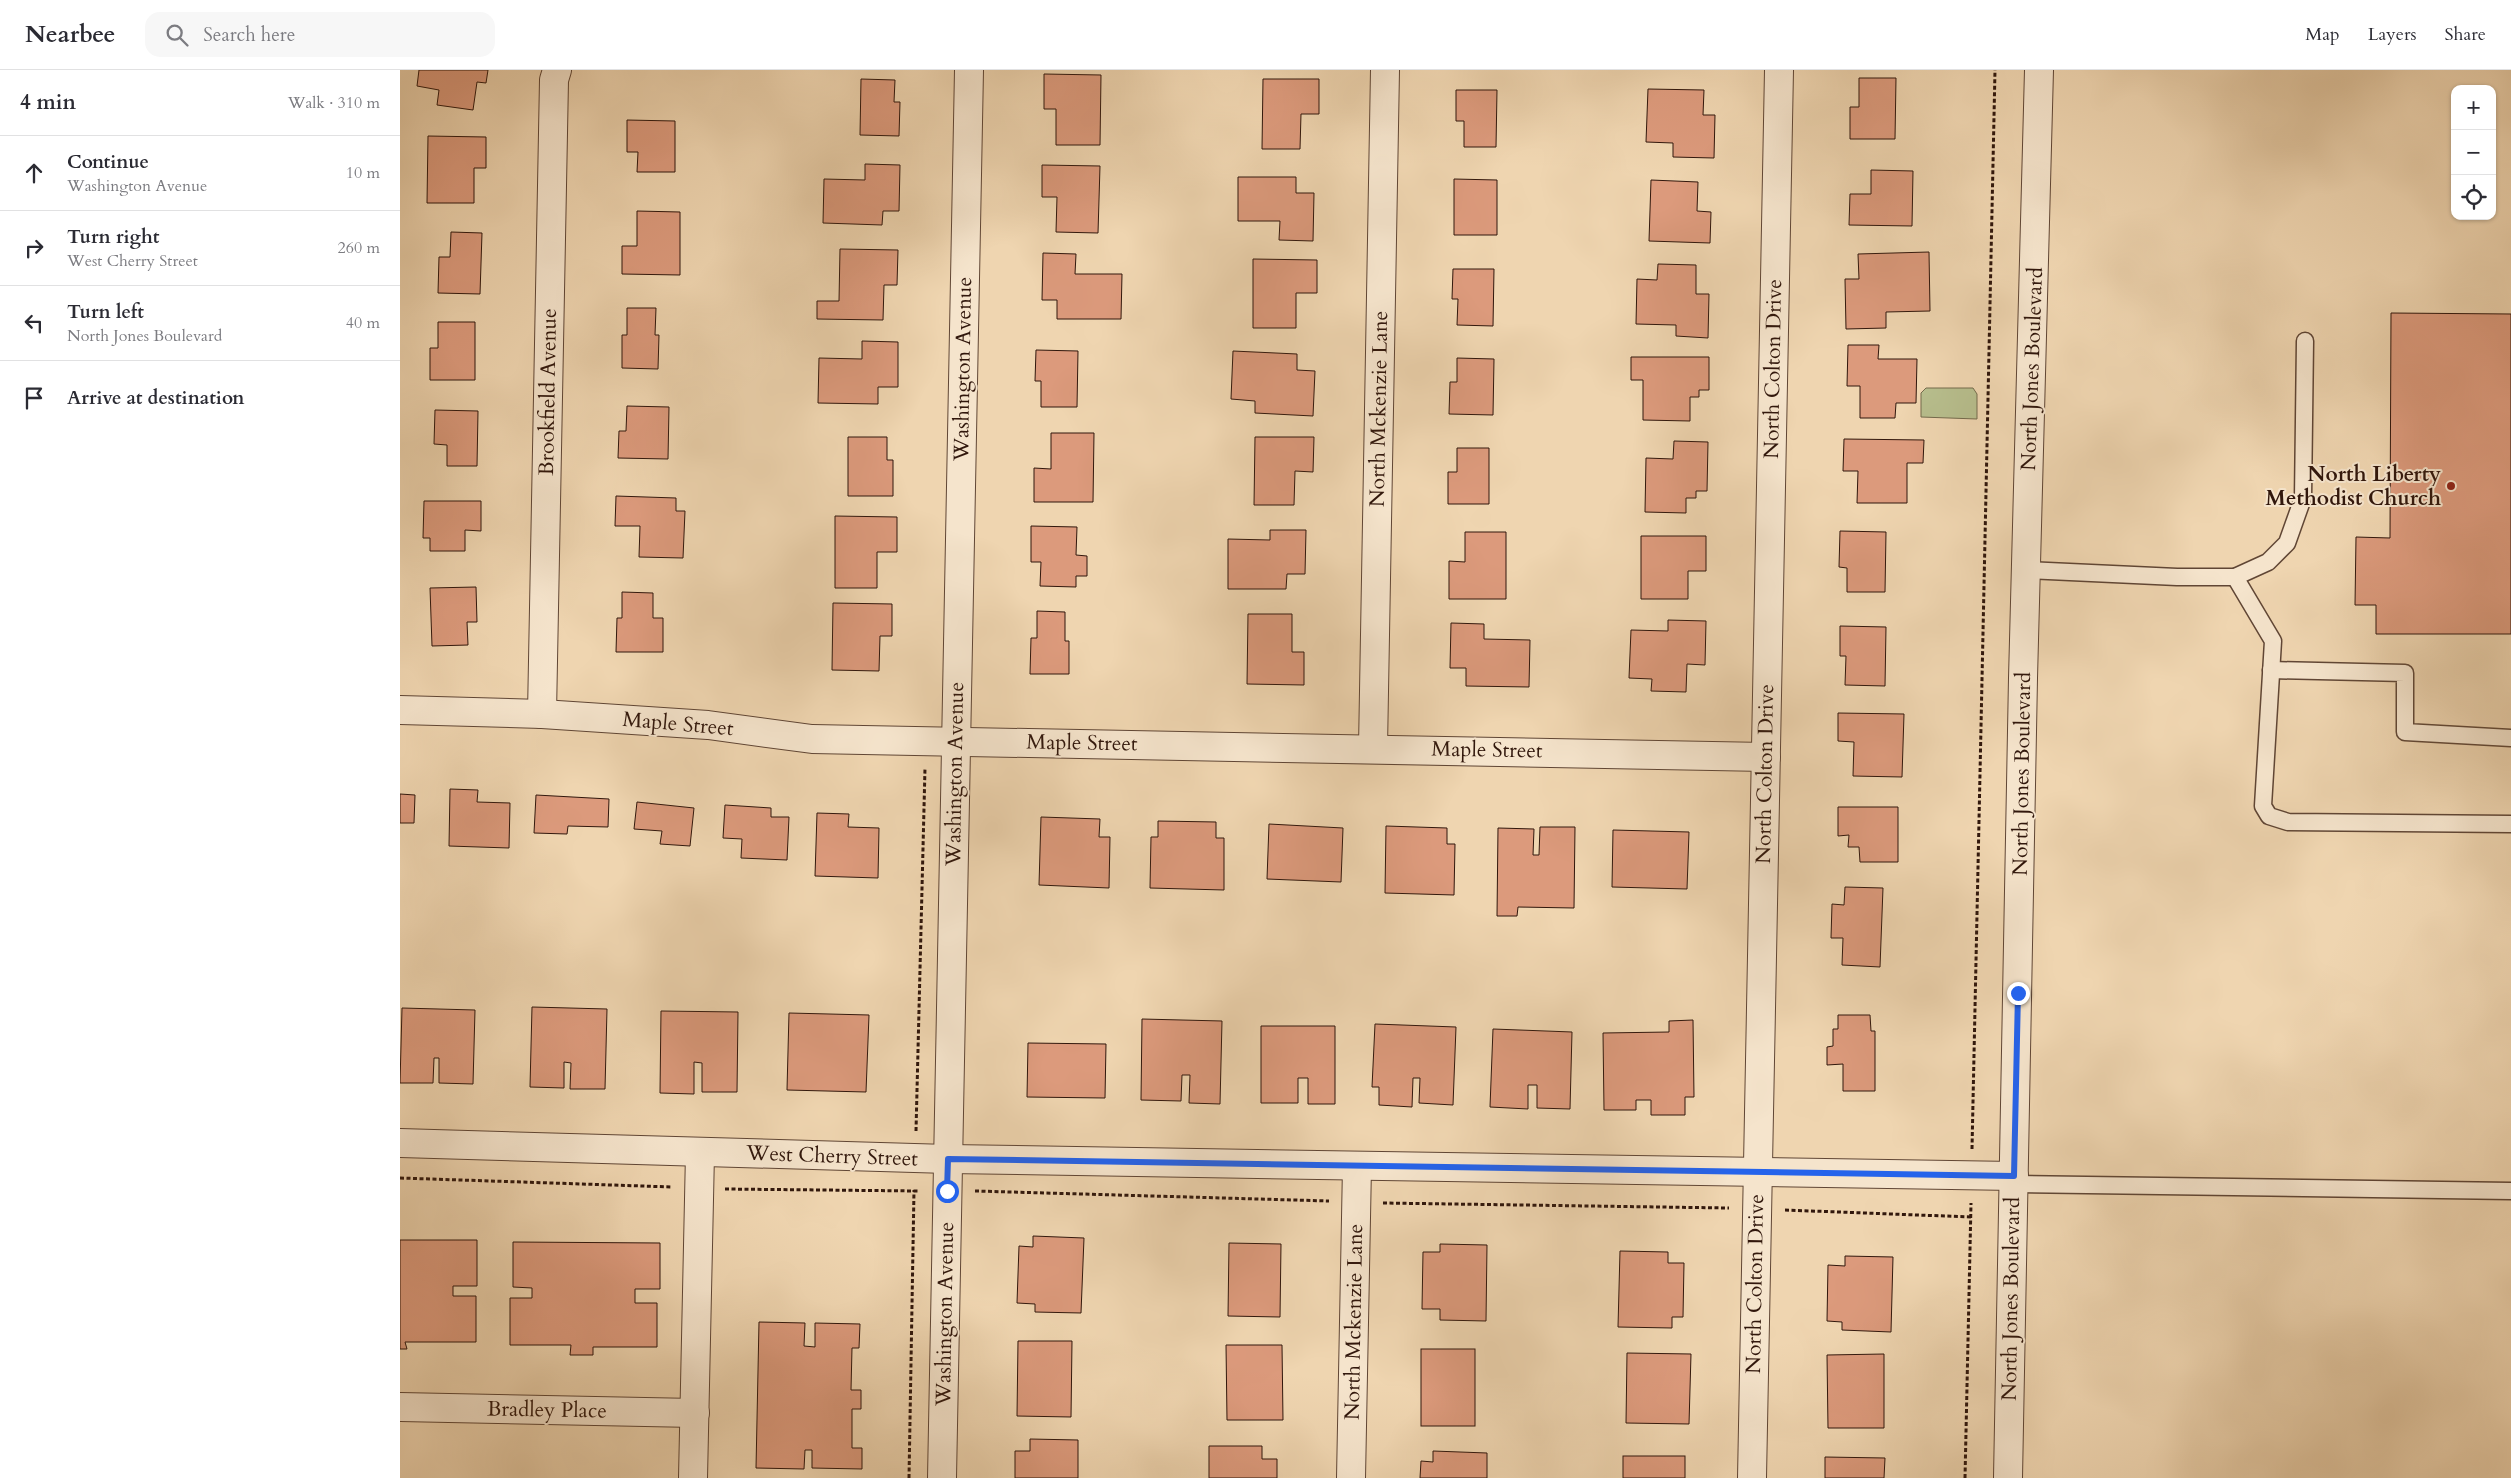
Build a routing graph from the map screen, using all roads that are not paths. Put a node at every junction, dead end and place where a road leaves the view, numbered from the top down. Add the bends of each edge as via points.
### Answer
1 (557, 70) edge
2 (969, 70) edge
3 (1385, 70) edge
4 (1779, 70) edge
5 (2039, 70) edge
6 (2306, 341) dead end
7 (2026, 570) junction
8 (2235, 577) junction
9 (2271, 670) junction
10 (400, 710) edge
11 (542, 714) junction
12 (2511, 738) edge
13 (956, 741) junction
14 (1373, 748) junction
15 (1766, 757) junction
16 (2511, 824) edge
17 (400, 1142) edge
18 (700, 1153) junction
19 (948, 1159) junction
20 (1357, 1166) junction
21 (1758, 1172) junction
22 (2014, 1180) junction
23 (2511, 1190) edge
24 (400, 1407) edge
25 (695, 1412) junction
26 (693, 1478) edge
27 (942, 1478) edge
28 (1351, 1478) edge
29 (1752, 1478) edge
30 (2008, 1478) edge

1 - 11 street, Brookfield Avenue via 554,90
2 - 13 street, Washington Avenue
3 - 14 street, North Mckenzie Lane
4 - 15 street, North Colton Drive
5 - 7 street, North Jones Boulevard
6 - 8 lane via 2303,498 2287,543 2268,562
7 - 8 lane via 2177,578
7 - 22 street, North Jones Boulevard
8 - 9 lane via 2273,641
9 - 12 lane via 2405,673 2405,732
9 - 16 lane via 2263,806 2269,816 2288,822
10 - 11 street, Maple Street
11 - 13 street, Maple Street via 708,725 812,739
13 - 14 street, Maple Street
13 - 19 street, Washington Avenue
14 - 15 street, Maple Street
15 - 21 street, North Colton Drive
17 - 18 street, West Cherry Street
18 - 19 street, West Cherry Street
18 - 25 street
19 - 20 street, West Cherry Street
19 - 27 street, Washington Avenue
20 - 21 street, West Cherry Street
20 - 28 street, North Mckenzie Lane
21 - 22 street, West Cherry Street via 1971,1175
21 - 29 street, North Colton Drive
22 - 23 lane
22 - 30 street, North Jones Boulevard
24 - 25 street, Bradley Place
25 - 26 street

